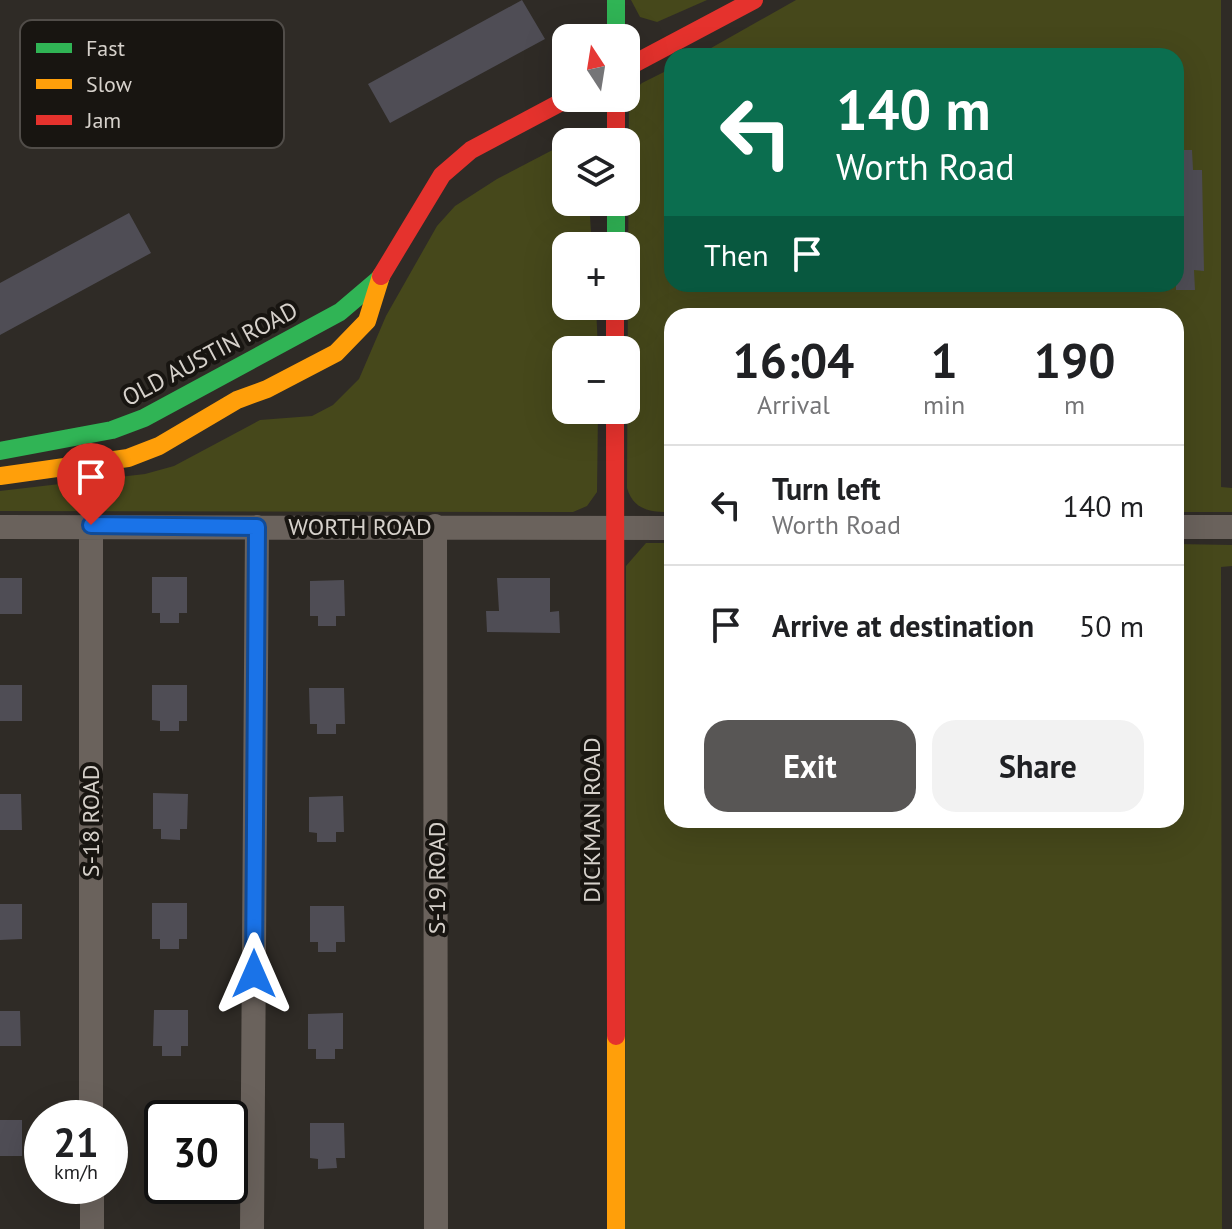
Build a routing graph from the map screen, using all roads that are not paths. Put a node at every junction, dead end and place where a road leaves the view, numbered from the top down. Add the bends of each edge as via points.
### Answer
1 (616, 0) edge
2 (754, 0) edge
3 (616, 24) edge
4 (640, 61) edge
5 (552, 107) edge
6 (380, 278) junction
7 (615, 424) edge
8 (0, 451) edge
9 (0, 476) edge
10 (91, 525) junction
11 (435, 526) junction
12 (0, 527) edge
13 (257, 527) junction
14 (1184, 527) edge
15 (1232, 527) edge
16 (616, 528) junction
17 (664, 528) edge
18 (91, 1100) edge
19 (92, 1204) edge
20 (92, 1229) edge
21 (252, 1229) edge
22 (436, 1229) edge
23 (616, 1229) edge

1 - 3 street
2 - 4 street
5 - 6 street, OLD AUSTIN ROAD via 471,150 442,175
6 - 8 street, OLD AUSTIN ROAD via 340,312 144,418 112,430
6 - 9 street, OLD AUSTIN ROAD via 374,306 355,336 336,353 237,400 159,446 91,466
7 - 16 street, DICKMAN ROAD
10 - 12 street, WORTH ROAD
10 - 13 street, WORTH ROAD
10 - 18 street, S-18 ROAD
11 - 13 street, WORTH ROAD
11 - 16 street, WORTH ROAD
11 - 22 street, S-19 ROAD
13 - 21 street
14 - 15 street
16 - 17 street, WORTH ROAD
16 - 23 street, DICKMAN ROAD
19 - 20 street

